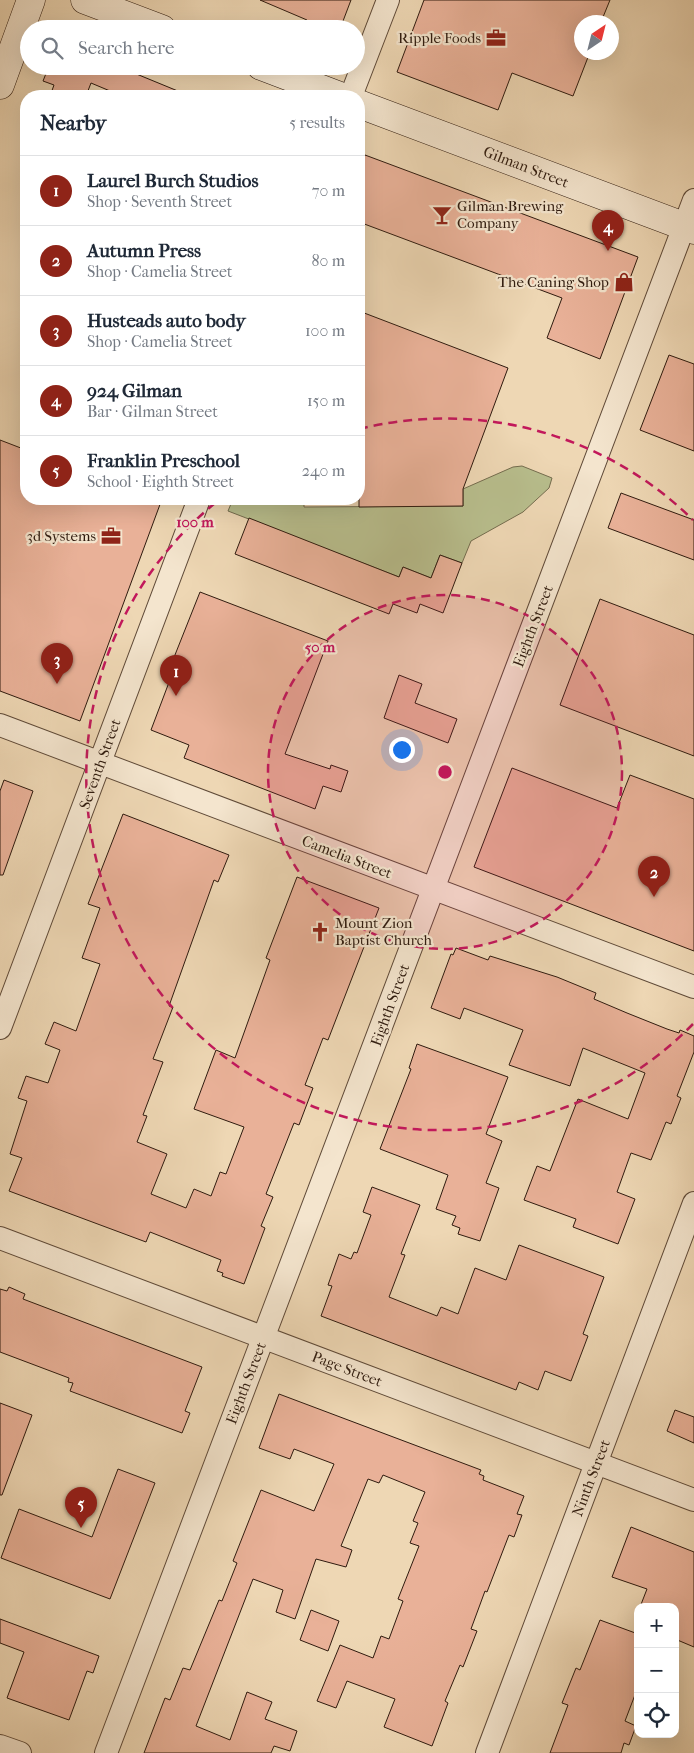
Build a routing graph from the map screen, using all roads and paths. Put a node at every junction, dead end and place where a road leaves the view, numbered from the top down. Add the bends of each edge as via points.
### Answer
1 (30, 0) edge
2 (85, 0) edge
3 (388, 0) edge
4 (23, 20) edge
5 (138, 20) edge
6 (20, 28) edge
7 (365, 60) edge
8 (285, 75) edge
9 (359, 75) edge
10 (0, 85) edge
11 (324, 90) edge
12 (353, 90) edge
13 (365, 106) edge
14 (694, 200) edge
15 (689, 229) edge
16 (197, 505) edge
17 (0, 725) edge
18 (100, 763) junction
19 (433, 889) junction
20 (694, 987) edge
21 (0, 1028) edge
22 (694, 1203) edge
23 (0, 1238) edge
24 (263, 1337) junction
25 (597, 1463) junction
26 (694, 1500) edge
27 (0, 1746) edge
28 (20, 1753) edge
29 (106, 1753) edge
30 (487, 1753) edge

1 - 4 main road
2 - 5 main road
3 - 7 street
6 - 10 main road
8 - 11 main road
9 - 12 street
13 - 15 main road, Gilman Street
14 - 15 street, Eighth Street
15 - 19 street, Eighth Street
16 - 18 street, Seventh Street
17 - 18 street, Camelia Street
18 - 19 street, Camelia Street
18 - 21 street, Seventh Street
19 - 20 street, Camelia Street
19 - 24 street, Eighth Street
22 - 25 street, Ninth Street
23 - 24 street, Page Street
24 - 25 street, Page Street
24 - 29 street, Eighth Street
25 - 26 street, Page Street
25 - 30 street, Ninth Street
27 - 28 street

